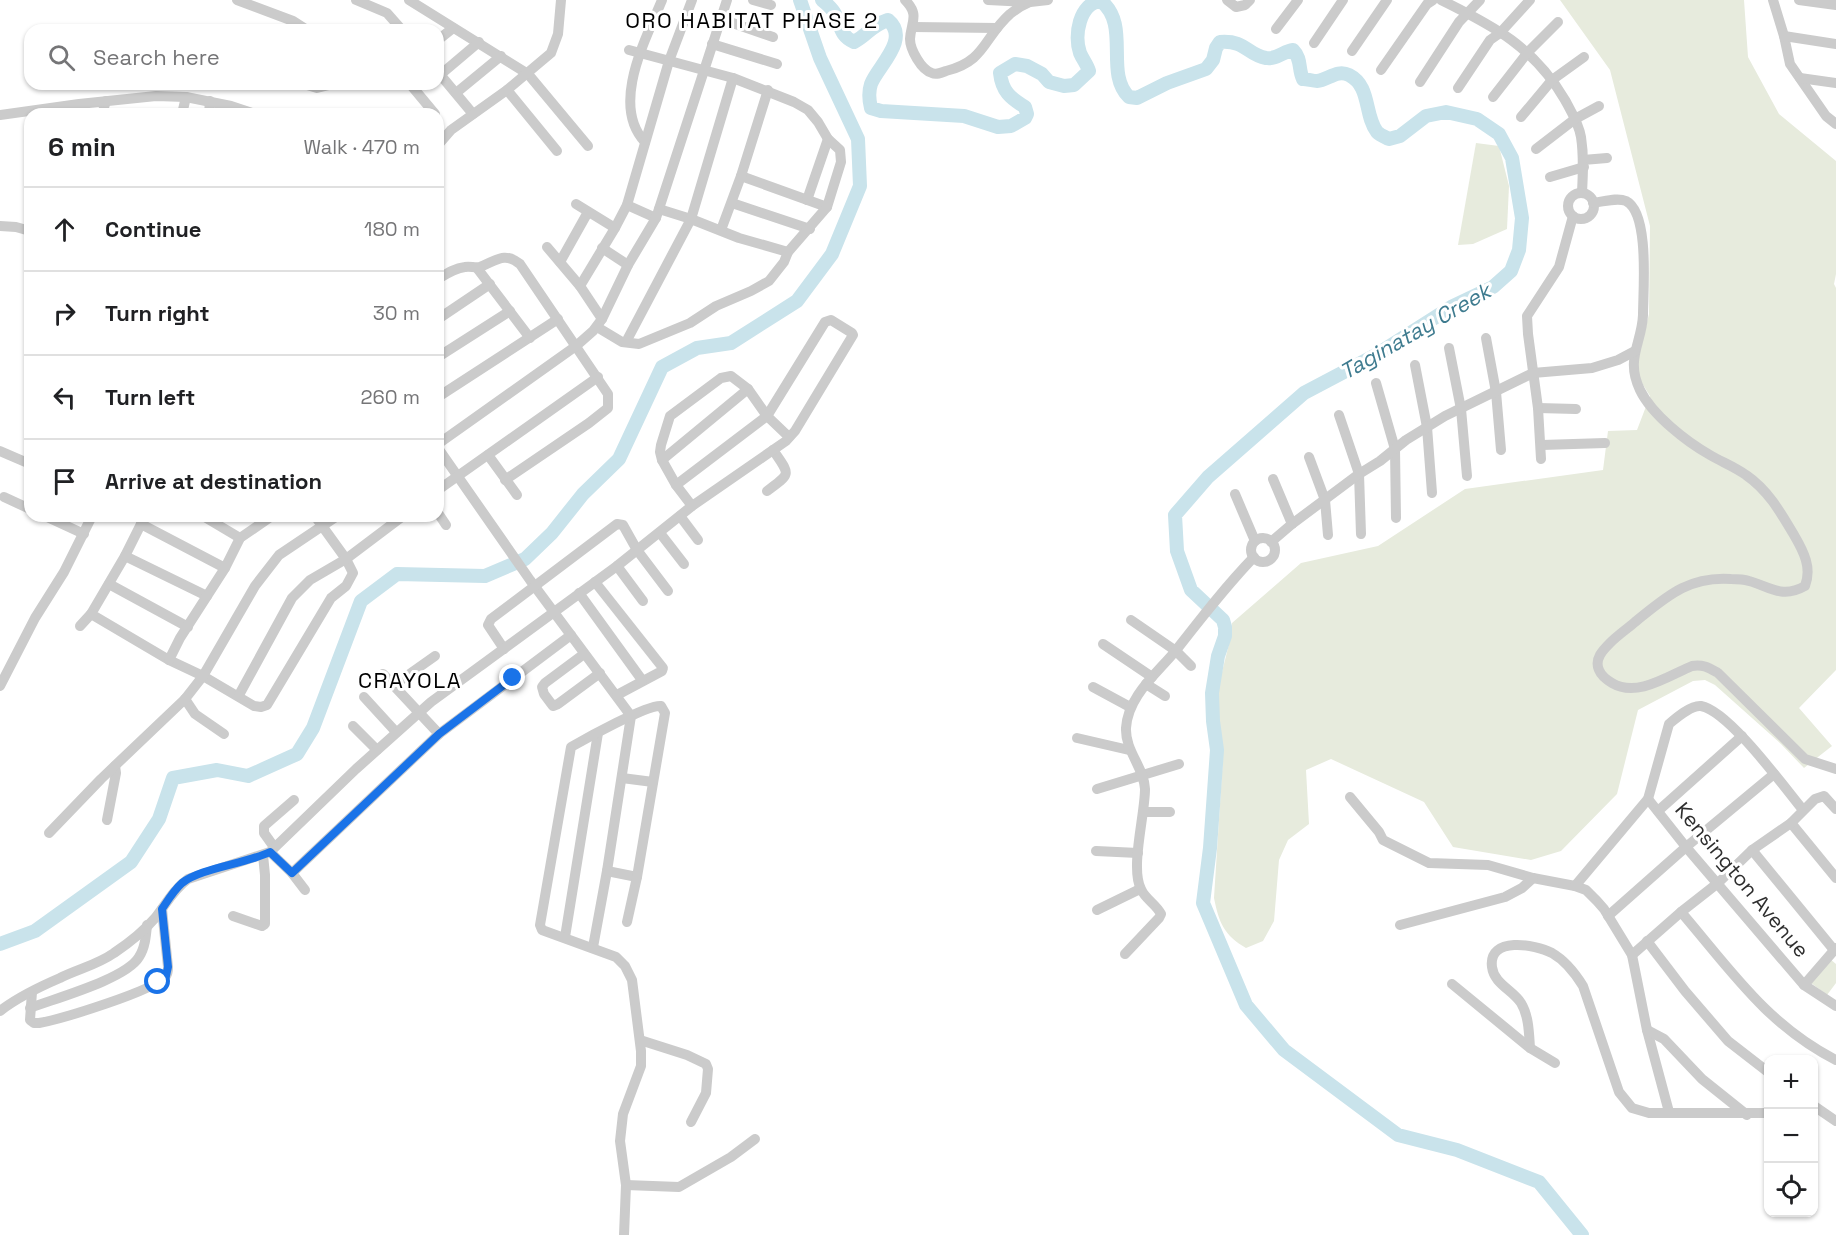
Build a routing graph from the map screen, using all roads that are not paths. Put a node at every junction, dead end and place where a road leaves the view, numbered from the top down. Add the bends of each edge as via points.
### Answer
1 (238, 0) edge
2 (356, 0) edge
3 (409, 0) edge
4 (561, 0) edge
5 (662, 0) edge
6 (727, 0) edge
7 (753, 0) edge
8 (905, 0) edge
9 (988, 0) edge
10 (1048, 0) edge
11 (1227, 0) edge
12 (1250, 0) edge
13 (1298, 0) edge
14 (1343, 0) edge
15 (1387, 0) edge
16 (1432, 0) edge
17 (1441, 0) edge
18 (1480, 0) edge
19 (1530, 0) edge
20 (1773, 0) edge
21 (1799, 0) edge
22 (689, 1) edge
23 (1030, 1) edge
24 (771, 5) dead end
25 (1836, 5) edge
26 (1467, 14) junction
27 (721, 19) junction
28 (1558, 22) dead end
29 (298, 24) edge
30 (397, 24) edge
31 (913, 27) junction
32 (453, 28) junction
33 (997, 28) junction
34 (1276, 29) dead end
35 (1500, 33) junction
36 (444, 35) edge
37 (1784, 36) junction
38 (773, 37) dead end
39 (479, 42) junction
40 (1314, 43) dead end
41 (712, 44) junction
42 (1836, 44) edge
43 (1352, 51) dead end
44 (635, 52) junction
45 (1528, 52) junction
46 (501, 56) junction
47 (1584, 57) dead end
48 (669, 61) junction
49 (777, 64) dead end
50 (444, 70) edge
51 (703, 70) junction
52 (1381, 70) dead end
53 (528, 74) junction
54 (733, 78) junction
55 (1800, 78) junction
56 (444, 80) edge
57 (1552, 80) junction
58 (1420, 82) dead end
59 (1836, 82) edge
60 (1458, 88) dead end
61 (415, 90) edge
62 (507, 90) junction
63 (768, 90) junction
64 (456, 93) junction
65 (186, 97) junction
66 (1493, 97) dead end
67 (105, 101) junction
68 (210, 101) junction
69 (1599, 106) dead end
70 (69, 108) edge
71 (103, 108) edge
72 (183, 108) edge
73 (209, 108) edge
74 (234, 108) edge
75 (431, 108) edge
76 (24, 113) edge
77 (473, 114) junction
78 (0, 115) edge
79 (1521, 117) dead end
80 (1575, 119) junction
81 (444, 122) edge
82 (1836, 124) edge
83 (451, 130) junction
84 (444, 138) edge
85 (828, 138) junction
86 (645, 142) junction
87 (588, 146) dead end
88 (1536, 149) dead end
89 (557, 151) dead end
90 (1607, 158) dead end
91 (1583, 164) junction
92 (741, 176) junction
93 (1550, 177) dead end
94 (1582, 193) junction
95 (807, 200) junction
96 (732, 203) junction
97 (1593, 203) junction
98 (576, 204) dead end
99 (627, 205) junction
100 (826, 207) junction
101 (588, 212) junction
102 (657, 213) junction
103 (1573, 216) junction
104 (692, 219) junction
105 (0, 226) edge
106 (615, 228) junction
107 (24, 229) edge
108 (810, 229) junction
109 (721, 230) junction
110 (547, 247) dead end
111 (602, 248) junction
112 (788, 252) junction
113 (560, 262) junction
114 (628, 266) junction
115 (477, 268) junction
116 (444, 275) edge
117 (490, 284) junction
118 (580, 286) junction
119 (510, 311) junction
120 (444, 315) edge
121 (558, 319) junction
122 (599, 323) junction
123 (530, 338) junction
124 (1486, 338) dead end
125 (626, 342) junction
126 (576, 346) junction
127 (1449, 348) dead end
128 (1635, 351) junction
129 (444, 353) edge
130 (1415, 365) dead end
131 (1533, 373) junction
132 (598, 377) junction
133 (1376, 383) dead end
134 (748, 389) junction
135 (444, 390) edge
136 (1496, 392) junction
137 (1538, 408) junction
138 (1461, 409) junction
139 (1576, 409) dead end
140 (1339, 415) dead end
141 (767, 416) junction
142 (1427, 427) junction
143 (789, 437) junction
144 (444, 440) edge
145 (1605, 443) dead end
146 (1542, 445) junction
147 (1395, 449) junction
148 (773, 450) junction
149 (1501, 450) dead end
150 (0, 451) edge
151 (488, 455) junction
152 (444, 457) edge
153 (1309, 457) dead end
154 (1541, 459) dead end
155 (662, 460) junction
156 (24, 461) edge
157 (1359, 474) junction
158 (456, 476) junction
159 (1467, 476) dead end
160 (1273, 479) dead end
161 (505, 480) junction
162 (444, 485) edge
163 (676, 485) junction
164 (767, 491) dead end
165 (1432, 493) dead end
166 (1234, 494) dead end
167 (517, 495) dead end
168 (4, 497) dead end
169 (1324, 500) junction
170 (24, 506) edge
171 (692, 506) junction
172 (680, 516) junction
173 (1396, 518) dead end
174 (58, 522) edge
175 (89, 522) edge
176 (142, 522) edge
177 (146, 522) edge
178 (213, 522) edge
179 (263, 522) edge
180 (319, 522) edge
181 (328, 522) edge
182 (395, 522) edge
183 (444, 522) edge
184 (1292, 524) junction
185 (446, 525) dead end
186 (322, 526) junction
187 (84, 534) junction
188 (660, 534) junction
189 (1361, 534) dead end
190 (1328, 535) dead end
191 (240, 538) junction
192 (698, 540) dead end
193 (1255, 541) junction
194 (1271, 542) junction
195 (637, 550) junction
196 (125, 556) junction
197 (1254, 557) junction
198 (346, 559) junction
199 (684, 564) dead end
200 (617, 566) junction
201 (225, 568) junction
202 (595, 582) junction
203 (532, 583) junction
204 (109, 584) junction
205 (668, 591) dead end
206 (579, 593) junction
207 (207, 596) junction
208 (643, 600) dead end
209 (554, 611) junction
210 (91, 614) junction
211 (1131, 620) dead end
212 (80, 626) dead end
213 (188, 627) junction
214 (571, 635) junction
215 (1103, 645) dead end
216 (504, 650) junction
217 (1176, 651) junction
218 (584, 654) junction
219 (435, 656) dead end
220 (170, 660) junction
221 (1191, 666) dead end
222 (600, 673) junction
223 (383, 674) dead end
224 (203, 676) junction
225 (642, 680) junction
226 (1149, 681) junction
227 (0, 685) edge
228 (394, 685) junction
229 (1093, 687) dead end
230 (239, 695) junction
231 (617, 695) junction
232 (1165, 696) dead end
233 (364, 697) dead end
234 (185, 699) junction
235 (1130, 707) junction
236 (418, 712) junction
237 (631, 716) junction
238 (352, 726) dead end
239 (396, 732) junction
240 (224, 734) dead end
241 (439, 734) junction
242 (598, 734) junction
243 (1742, 736) junction
244 (1077, 738) dead end
245 (377, 750) junction
246 (1129, 750) junction
247 (1179, 765) dead end
248 (115, 766) junction
249 (1836, 770) edge
250 (1774, 774) junction
251 (1142, 777) junction
252 (622, 778) junction
253 (653, 782) junction
254 (1097, 789) dead end
255 (1350, 797) dead end
256 (1648, 799) junction
257 (294, 800) dead end
258 (1836, 808) edge
259 (1803, 810) junction
260 (1658, 811) junction
261 (1144, 812) junction
262 (1170, 812) dead end
263 (107, 820) dead end
264 (1791, 822) junction
265 (49, 833) dead end
266 (1686, 847) junction
267 (1752, 849) junction
268 (269, 851) junction
269 (1096, 851) dead end
270 (1138, 853) junction
271 (607, 871) junction
272 (292, 873) junction
273 (637, 876) junction
274 (1533, 878) junction
275 (1836, 878) edge
276 (1718, 883) junction
277 (1575, 886) junction
278 (1140, 889) junction
279 (305, 890) dead end
280 (162, 909) junction
281 (1097, 910) dead end
282 (1681, 912) junction
283 (233, 916) dead end
284 (1608, 916) junction
285 (627, 922) dead end
286 (147, 925) junction
287 (1400, 925) dead end
288 (565, 937) junction
289 (1647, 941) junction
290 (593, 947) junction
291 (1835, 949) edge
292 (1125, 954) dead end
293 (1632, 956) junction
294 (1452, 984) dead end
295 (1804, 985) junction
296 (32, 992) junction
297 (1836, 1006) edge
298 (30, 1008) junction
299 (0, 1011) edge
300 (1647, 1030) junction
301 (640, 1040) junction
302 (1530, 1048) junction
303 (1836, 1060) edge
304 (1555, 1063) dead end
305 (1764, 1069) edge
306 (1817, 1109) edge
307 (1669, 1112) junction
308 (1764, 1113) edge
309 (1747, 1115) junction
310 (1836, 1121) edge
311 (691, 1122) dead end
312 (755, 1139) dead end
313 (626, 1185) junction
314 (624, 1235) edge

1 - 29 street
2 - 30 street via 387,13
3 - 32 street
4 - 53 street via 553,50
5 - 44 street
6 - 27 street
7 - 24 street
8 - 31 street via 913,12
9 - 23 street
10 - 23 street
11 - 12 street via 1236,7
13 - 34 street
14 - 40 street
15 - 43 street
16 - 52 street
17 - 26 street
18 - 26 street
19 - 35 street
20 - 37 street
21 - 25 street
22 - 48 street
23 - 33 street via 1009,14
26 - 35 street
26 - 58 street
27 - 38 street
27 - 41 street
28 - 45 street
31 - 33 street
31 - 33 street via 910,42 920,63 937,74 976,57
32 - 36 street
32 - 39 street
35 - 45 street
35 - 60 street via 1490,40
37 - 42 street
37 - 55 street via 1787,58
39 - 46 street
39 - 50 street
41 - 49 street
41 - 51 street
44 - 48 street
44 - 86 street via 630,102 634,125
45 - 57 street
45 - 66 street
46 - 53 street
46 - 64 street
47 - 57 street
48 - 51 street
48 - 86 street
51 - 54 street
51 - 102 street
53 - 62 street
53 - 87 street
54 - 63 street
54 - 104 street
55 - 59 street
55 - 82 street
56 - 64 street
57 - 79 street
57 - 80 street
61 - 75 street
62 - 77 street
62 - 89 street
63 - 85 street via 808,110
63 - 92 street
64 - 77 street
65 - 67 street
65 - 68 street
65 - 72 street
67 - 70 street
67 - 71 street
68 - 73 street
68 - 74 street
69 - 80 street
76 - 78 street
77 - 83 street
80 - 88 street
80 - 91 street
81 - 83 street
83 - 84 street
85 - 95 street
85 - 100 street via 840,150 841,162
86 - 99 street
90 - 91 street
91 - 93 street
91 - 94 street
92 - 95 street
92 - 96 street
94 - 97 street
94 - 103 street via 1569,200 1568,210
95 - 100 street
96 - 108 street
96 - 109 street
97 - 103 street via 1587,217
97 - 128 street via 1627,202 1638,217 1643,243 1643,326
98 - 101 street
99 - 102 street
99 - 106 street
100 - 108 street
101 - 106 street
101 - 113 street
102 - 104 street
102 - 114 street
103 - 131 street via 1559,267 1527,316
104 - 109 street
104 - 125 street
105 - 107 street
106 - 111 street
108 - 112 street
109 - 112 street
110 - 113 street
111 - 114 street
111 - 118 street
112 - 125 street via 769,280 751,291 665,335 639,344
113 - 118 street
114 - 122 street
115 - 116 street via 454,269
115 - 117 street
115 - 121 street via 500,258 514,258
117 - 119 street
117 - 120 street
118 - 122 street
119 - 123 street
119 - 129 street
121 - 123 street
121 - 126 street
122 - 125 street
122 - 126 street
123 - 135 street
124 - 136 street
126 - 132 street
126 - 144 street
127 - 138 street
128 - 131 street via 1592,368
128 - 249 street via 1636,380 1648,404 1695,446 1747,475 1766,493 1798,542 1809,577 1805,586 1788,593 1748,580 1722,578 1686,584 1612,640 1601,653 1598,668 1622,689 1633,689 1692,666 1709,668 1805,759
130 - 142 street
131 - 136 street
131 - 137 street
132 - 151 street
132 - 161 street via 608,394 608,408
133 - 147 street
134 - 141 street
134 - 155 street
134 - 155 street via 731,376 721,378 670,416 661,445
136 - 138 street
136 - 149 street
137 - 139 street
137 - 146 street
138 - 142 street
138 - 159 street
140 - 157 street
141 - 143 street
141 - 143 street via 825,322 831,320 851,331 853,335
141 - 163 street
142 - 147 street
142 - 165 street
143 - 148 street
145 - 146 street
146 - 154 street
147 - 157 street
147 - 173 street
148 - 164 street via 787,474
148 - 171 street
150 - 156 street
151 - 158 street
151 - 161 street
152 - 158 street
153 - 169 street
155 - 163 street
157 - 169 street
157 - 189 street
158 - 162 street
158 - 203 street
160 - 184 street
161 - 167 street
163 - 171 street
166 - 193 street
168 - 170 street
169 - 184 street
169 - 190 street
171 - 172 street
172 - 188 street
172 - 192 street
174 - 187 street
175 - 187 street
176 - 196 street
177 - 201 street
178 - 191 street
179 - 191 street
180 - 186 street
181 - 186 street
182 - 198 street
183 - 185 street
184 - 194 street
186 - 198 street
186 - 224 street via 279,555 266,570
187 - 227 street
188 - 195 street
188 - 199 street
191 - 201 street
193 - 194 street
193 - 197 street via 1251,551
194 - 197 street via 1274,552 1270,559 1260,561
195 - 200 street
195 - 203 street via 620,523
195 - 205 street
196 - 204 street
196 - 207 street
197 - 217 street via 1218,595
198 - 230 street via 310,580 292,598
198 - 230 street via 353,573 351,580 331,598 267,705 254,706
200 - 202 street
200 - 208 street
201 - 207 street
202 - 206 street
202 - 225 street via 662,666 662,671
203 - 209 street
203 - 216 street via 489,622
204 - 210 street
204 - 213 street
206 - 209 street
206 - 225 street
207 - 213 street
209 - 214 street
209 - 216 street
210 - 212 street
210 - 220 street
211 - 217 street
213 - 220 street
214 - 218 street
214 - 241 street
215 - 226 street
216 - 236 street
217 - 221 street
217 - 226 street
218 - 222 street
218 - 222 street via 542,687 553,706
219 - 228 street
220 - 224 street
222 - 231 street
223 - 228 street
224 - 230 street
224 - 234 street
225 - 231 street
226 - 232 street
226 - 235 street
228 - 236 street
229 - 235 street
231 - 237 street
233 - 239 street
234 - 240 street via 195,714
234 - 248 street
235 - 246 street via 1126,729
236 - 239 street
236 - 241 street
237 - 242 street
237 - 252 street
237 - 253 street via 656,705 664,709
238 - 245 street
239 - 245 street
241 - 272 street
242 - 288 street
242 - 288 street via 570,749 540,925 542,930
243 - 250 street
243 - 256 street via 1700,706 1672,721
243 - 260 street
244 - 246 street
245 - 268 street
246 - 251 street
247 - 251 street
248 - 263 street
248 - 265 street
250 - 259 street
250 - 266 street
251 - 254 street
251 - 261 street
252 - 253 street
252 - 271 street
253 - 273 street
255 - 274 street via 1383,840 1429,863 1488,865
256 - 260 street, Kensington Avenue
256 - 277 street
257 - 268 street via 264,826
258 - 259 street via 1820,797
259 - 264 street
260 - 266 street, Kensington Avenue
261 - 262 street
261 - 270 street
264 - 267 street
264 - 275 street
266 - 276 street, Kensington Avenue
266 - 284 street
267 - 276 street
267 - 291 street
268 - 272 street
268 - 280 street via 188,879 177,887
268 - 283 street via 265,924
269 - 270 street
270 - 278 street
271 - 273 street
271 - 290 street
272 - 279 street
273 - 285 street
274 - 277 street
274 - 287 street via 1505,897
276 - 282 street
276 - 295 street, Kensington Avenue
277 - 284 street via 1586,890
278 - 281 street
278 - 292 street via 1161,914
280 - 286 street
280 - 298 street via 166,976 109,1003 39,1023 30,1020
282 - 289 street
282 - 303 street via 1763,1009 1810,1046
284 - 293 street
286 - 296 street via 111,955
286 - 298 street via 142,951 129,968
288 - 290 street
289 - 293 street
289 - 305 street via 1728,1041
290 - 301 street via 616,957 629,974
291 - 295 street
293 - 300 street
294 - 302 street
295 - 297 street, Kensington Avenue
296 - 298 street
296 - 299 street
300 - 307 street
300 - 309 street via 1664,1039 1702,1079
301 - 311 street via 706,1064 706,1093
301 - 313 street via 641,1066 623,1114 620,1141
302 - 304 street
302 - 307 street via 1522,1004 1500,982 1492,966 1493,956 1506,946 1538,947 1551,952 1574,972 1625,1101 1639,1111
306 - 310 street
307 - 309 street
308 - 309 street
312 - 313 street via 680,1187
313 - 314 street

